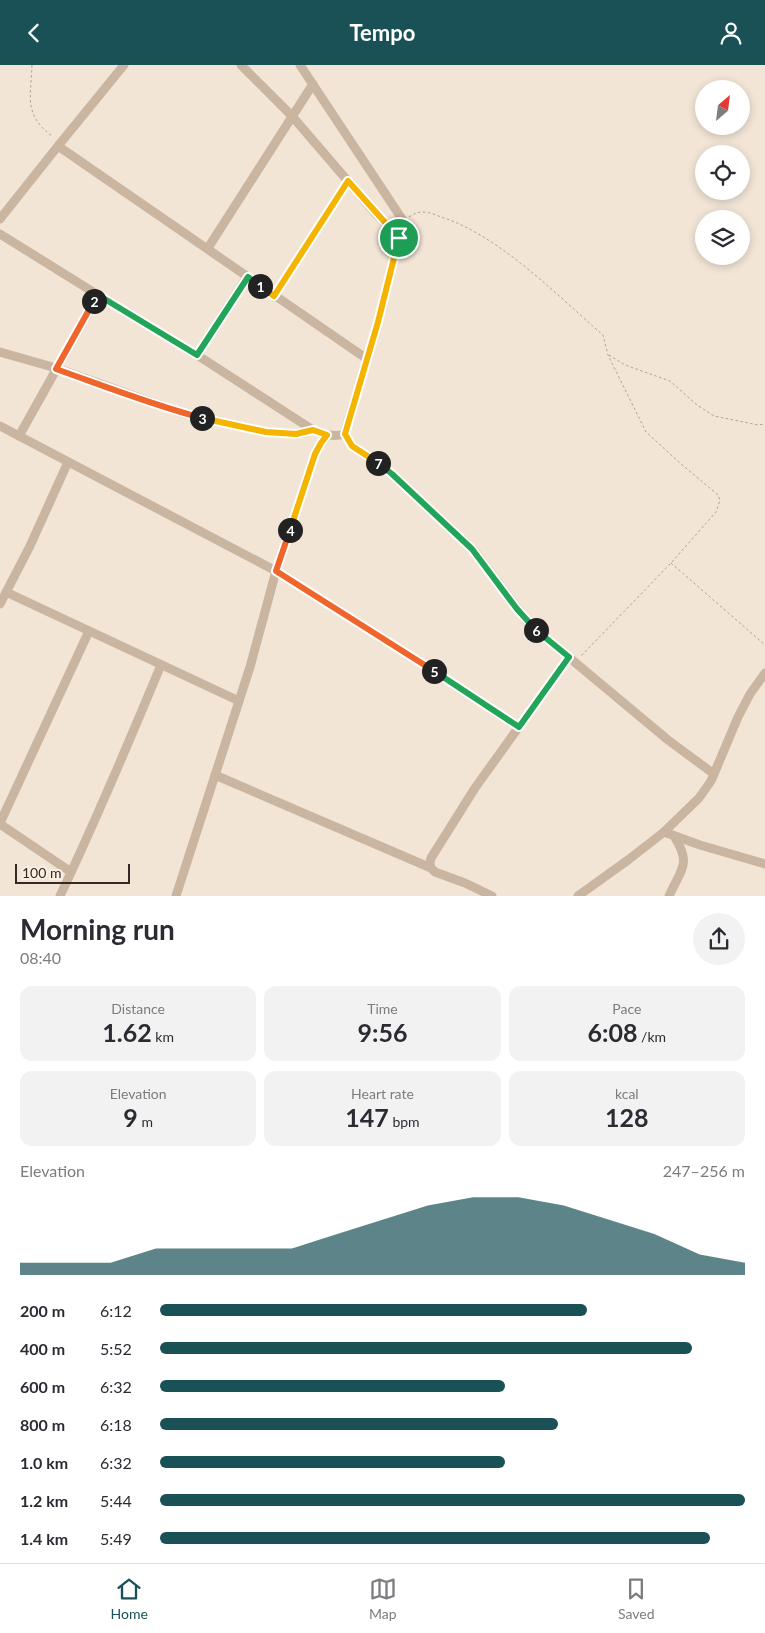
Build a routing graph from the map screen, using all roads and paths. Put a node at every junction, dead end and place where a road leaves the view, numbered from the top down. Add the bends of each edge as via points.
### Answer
1 (32, 65) edge
2 (124, 65) edge
3 (241, 65) edge
4 (300, 65) edge
5 (313, 84) junction
6 (292, 116) junction
7 (59, 144) junction
8 (348, 181) junction
9 (0, 219) edge
10 (402, 225) junction
11 (0, 234) edge
12 (399, 238) junction
13 (208, 248) junction
14 (248, 277) junction
15 (98, 295) junction
16 (274, 296) junction
17 (0, 352) edge
18 (197, 355) junction
19 (608, 355) junction
20 (367, 359) junction
21 (56, 369) junction
22 (765, 425) edge
23 (0, 426) edge
24 (313, 430) junction
25 (345, 434) junction
26 (327, 435) junction
27 (19, 436) junction
28 (68, 462) junction
29 (670, 563) junction
30 (276, 571) junction
31 (6, 592) junction
32 (0, 604) edge
33 (89, 631) junction
34 (765, 645) edge
35 (572, 659) junction
36 (161, 665) junction
37 (765, 673) edge
38 (239, 701) junction
39 (519, 727) junction
40 (714, 774) junction
41 (215, 775) junction
42 (0, 824) edge
43 (664, 832) junction
44 (674, 836) junction
45 (765, 864) edge
46 (431, 868) junction
47 (71, 872) junction
48 (60, 895) edge
49 (176, 895) edge
50 (492, 895) edge
51 (578, 895) edge
52 (670, 895) edge

1 - 7 path via 31,113
2 - 7 street
3 - 6 street
4 - 5 street
5 - 6 street
5 - 10 street via 399,213
6 - 8 street
6 - 13 street
7 - 9 street
7 - 13 street
8 - 12 street
8 - 16 street
10 - 12 street
10 - 19 path via 409,217 425,211 449,219 488,240 603,335
11 - 15 street
12 - 20 street
13 - 14 street
14 - 16 street
14 - 18 street
15 - 18 street
15 - 21 street
16 - 20 street
17 - 21 street
18 - 24 street
19 - 22 path via 625,365 670,381 714,416
19 - 29 path via 646,431 720,500 716,512
20 - 25 street
21 - 24 street via 182,413 231,425 296,434
21 - 27 street
23 - 27 street
24 - 26 street
25 - 26 street
25 - 35 street via 352,446 392,474 472,549 529,624
26 - 30 street via 315,454
27 - 28 street
28 - 30 street
28 - 31 street
29 - 34 path
29 - 35 path
30 - 38 street
30 - 39 street
31 - 32 street
31 - 33 street
33 - 36 street
33 - 42 street
35 - 39 street
35 - 40 street via 668,740
36 - 38 street
36 - 47 street
37 - 40 street via 738,717
38 - 41 street
39 - 46 street via 431,857
40 - 43 street via 700,798
41 - 46 street
41 - 49 street
42 - 47 street
43 - 44 street
43 - 51 street
44 - 45 street
44 - 52 street via 683,851 684,862
46 - 50 street
47 - 48 street

